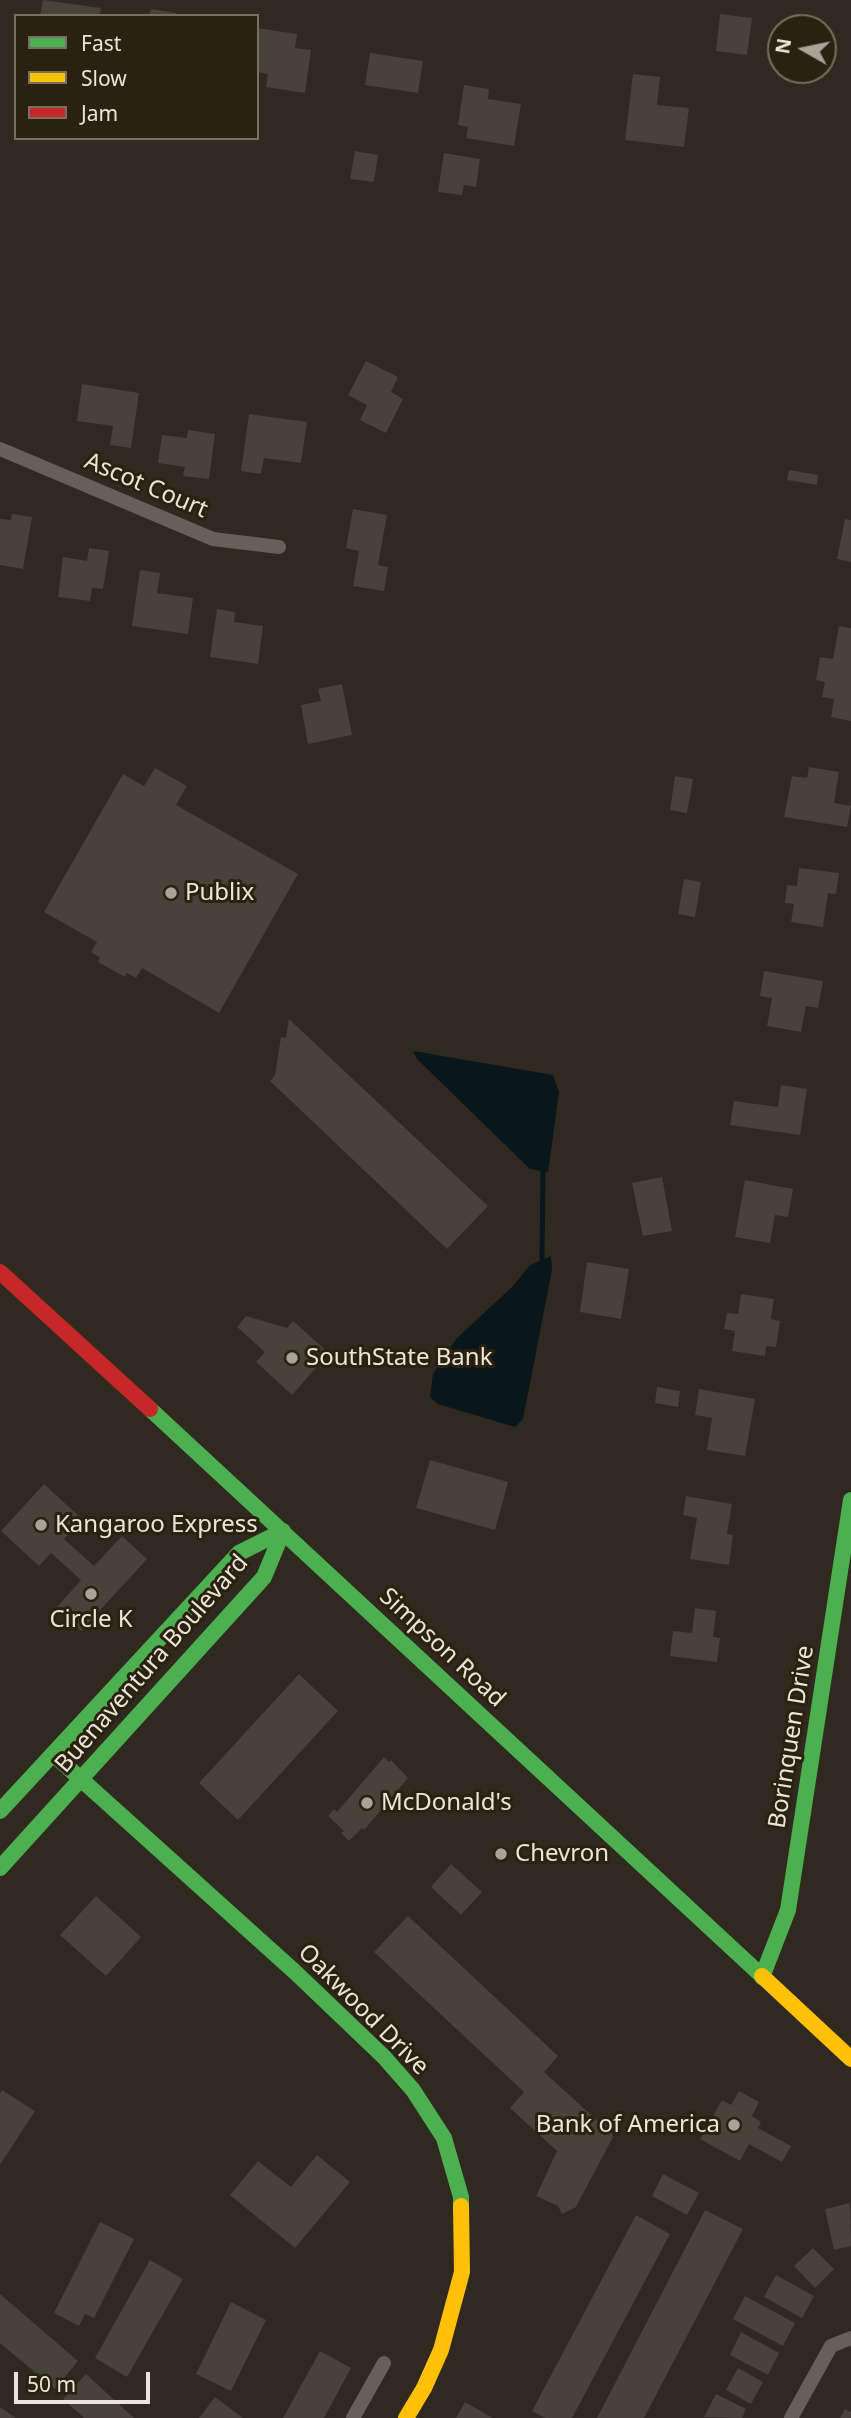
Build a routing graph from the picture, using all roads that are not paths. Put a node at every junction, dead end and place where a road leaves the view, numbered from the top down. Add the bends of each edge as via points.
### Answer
1 (0, 449) edge
2 (279, 547) dead end
3 (0, 1272) edge
4 (851, 1500) edge
5 (283, 1531) junction
6 (53, 1754) junction
7 (82, 1780) junction
8 (0, 1811) edge
9 (0, 1868) edge
10 (762, 1977) junction
11 (851, 2059) edge
12 (851, 2338) edge
13 (384, 2363) dead end
14 (353, 2418) edge
15 (406, 2418) edge
16 (791, 2418) edge

1 - 2 street, Ascot Court via 213,539
3 - 5 main road, Simpson Road
4 - 10 main road, Borinquen Drive via 788,1910
5 - 6 main road, Buenaventura Boulevard via 239,1553
5 - 7 main road, Buenaventura Boulevard via 264,1577
5 - 10 main road, Simpson Road
6 - 7 main road, Oakwood Drive
6 - 8 main road, Buenaventura Boulevard
7 - 9 main road, Buenaventura Boulevard
7 - 15 main road, Oakwood Drive via 384,2057 413,2090 444,2138 461,2197 462,2272 441,2350
10 - 11 main road, Simpson Road
12 - 16 street via 831,2346
13 - 14 street

